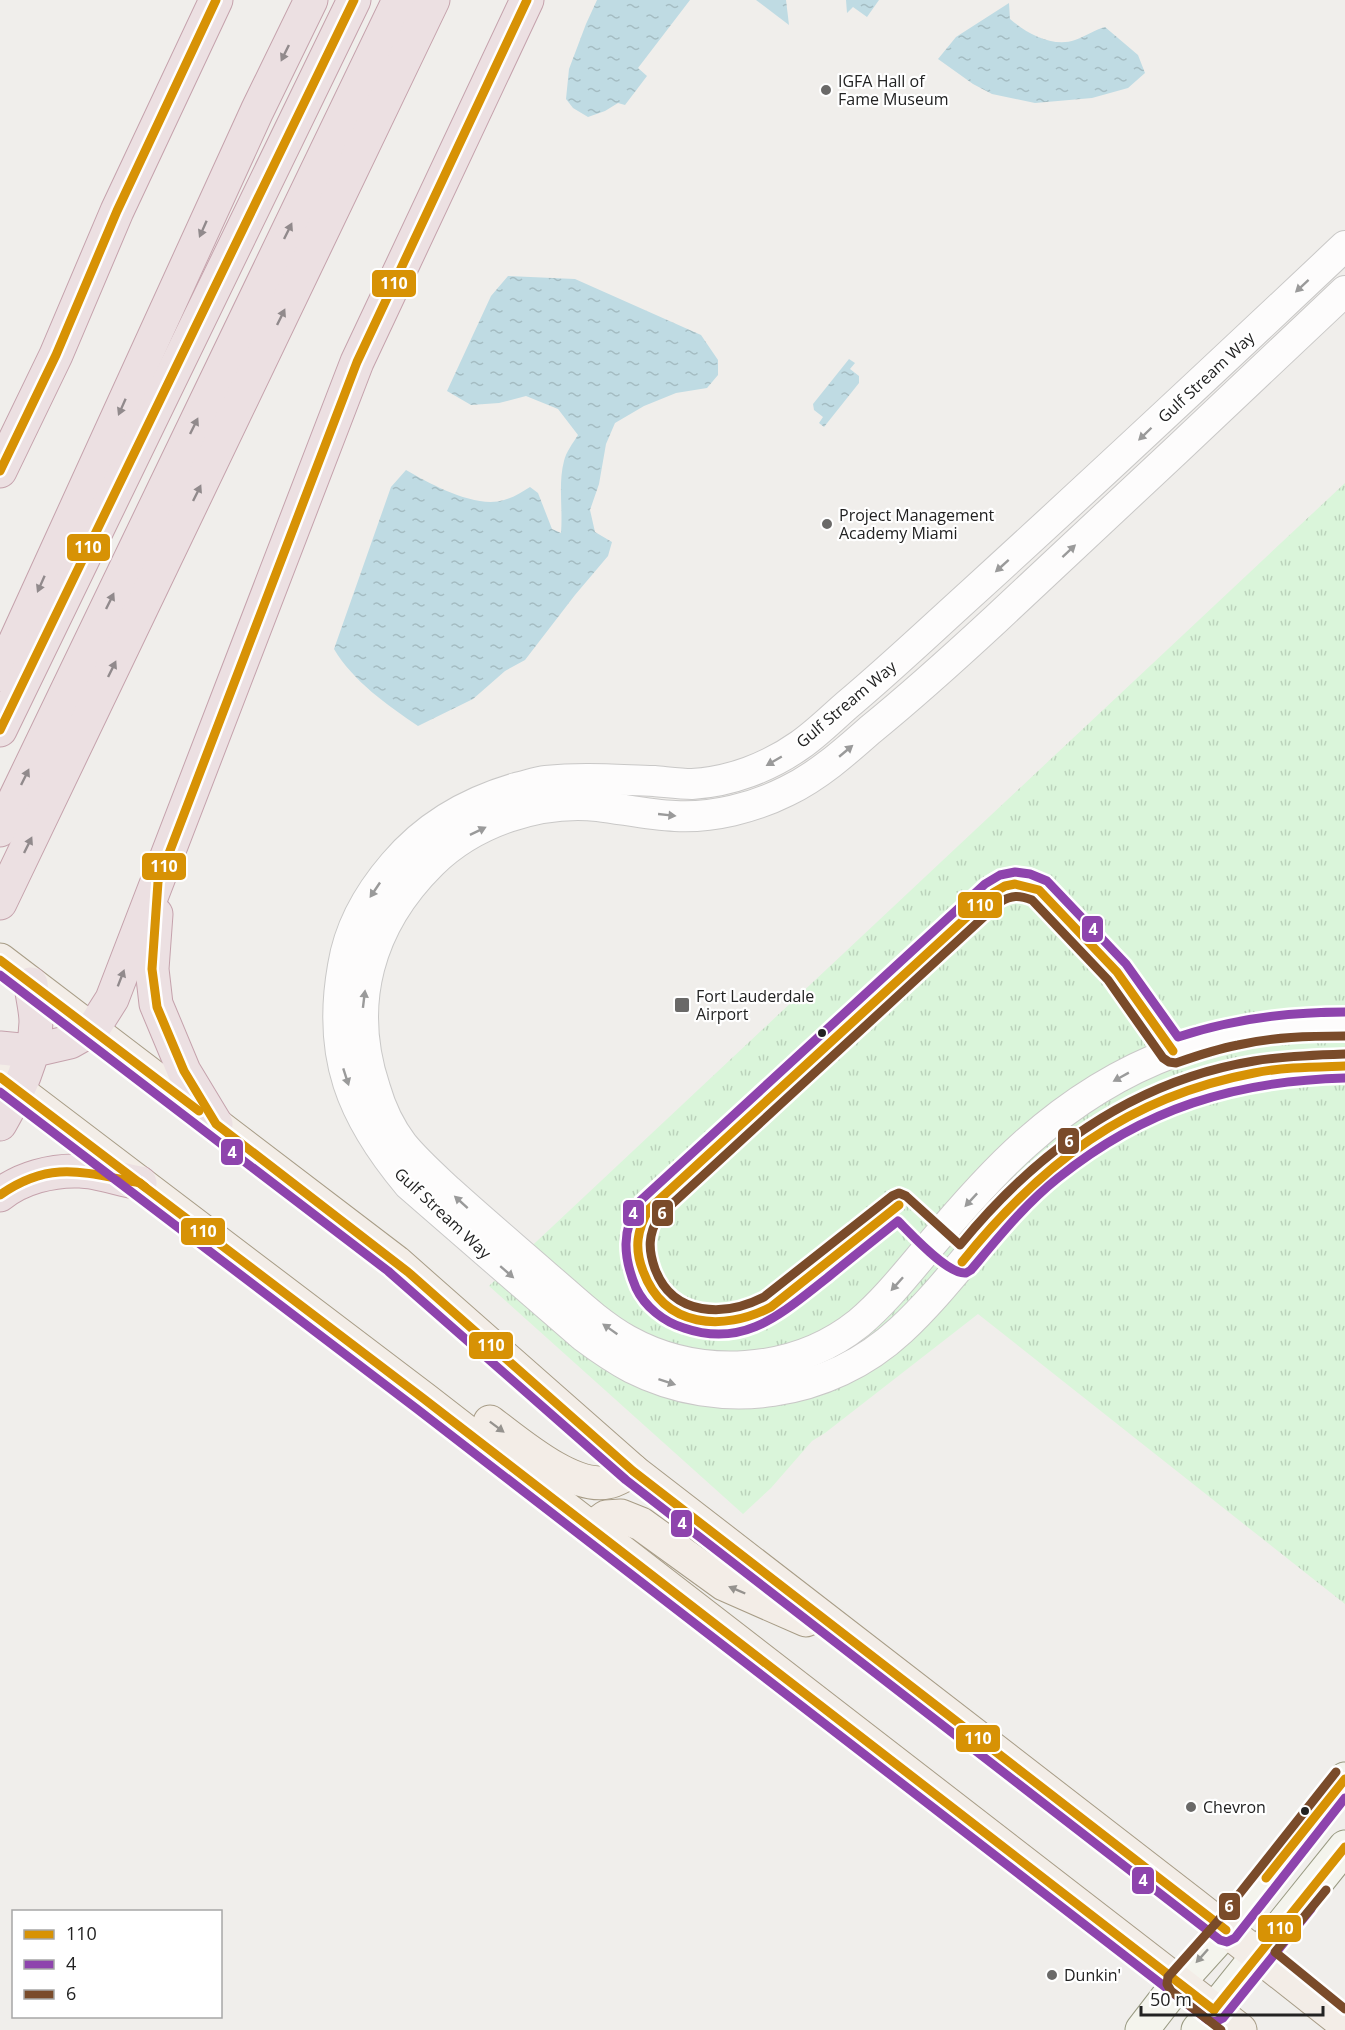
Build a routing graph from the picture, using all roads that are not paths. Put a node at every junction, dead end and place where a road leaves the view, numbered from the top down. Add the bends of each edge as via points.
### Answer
1 (216, 0) edge
2 (311, 0) edge
3 (354, 0) edge
4 (399, 0) edge
5 (433, 0) edge
6 (527, 0) edge
7 (1345, 246) edge
8 (1345, 291) edge
9 (0, 471) edge
10 (0, 675) edge
11 (0, 730) edge
12 (0, 830) edge
13 (158, 882) junction
14 (1, 900) edge
15 (0, 960) edge
16 (31, 984) junction
17 (1345, 1024) edge
18 (93, 1029) junction
19 (16, 1049) edge
20 (1345, 1066) edge
21 (9, 1084) edge
22 (0, 1124) edge
23 (216, 1124) junction
24 (140, 1183) junction
25 (0, 1195) edge
26 (424, 1399) junction
27 (633, 1471) junction
28 (591, 1528) junction
29 (849, 1638) junction
30 (1345, 1779) edge
31 (1345, 1847) edge
32 (1226, 1930) junction
33 (1258, 1954) junction
34 (1179, 1982) junction
35 (1206, 2020) edge
36 (1345, 2024) edge
37 (1142, 2030) edge
38 (1240, 2030) edge

1 - 9 highway
2 -> 10 highway
3 - 11 highway
12 -> 4 highway
14 -> 5 highway
6 - 13 highway via 357,362
7 -> 20 street, Gulf Stream Way via 1110,468 801,744 766,765 692,784 598,779 542,781 496,794 424,832 365,904 345,953 338,1011 343,1071 361,1118 409,1185 610,1355 655,1378 728,1394 753,1394 808,1384 880,1348 929,1301 1017,1199 1053,1167 1122,1120 1189,1090 1229,1078 1275,1069
17 -> 8 street, Gulf Stream Way via 1264,1028 1222,1036 1173,1051 1097,1090 1014,1155 860,1321 838,1338 811,1351 775,1363 743,1366 682,1361 650,1352 623,1338 460,1202 418,1163 383,1113 365,1055 361,1024 370,963 378,938 405,893 444,852 471,834 519,812 555,805 594,805 678,816 716,814 751,807 813,777 969,644
18 -> 13 highway via 112,999
13 - 23 highway via 152,969 156,1004 184,1071
15 - 16 main road
16 - 18 main road
16 - 19 highway via 36,1019
18 - 19 highway via 70,1042
18 - 23 main road
19 - 21 highway
21 - 22 highway
21 - 24 main road
23 - 27 main road via 408,1272
24 - 25 highway via 81,1171 43,1174
24 - 26 main road
26 -> 27 main road via 470,1407 544,1462 582,1481 607,1483
26 - 28 main road
27 - 29 main road
29 -> 28 main road via 724,1584 641,1524 621,1516 606,1517
28 - 34 main road
29 - 32 main road
30 - 32 street
31 - 33 street
32 - 33 main road
32 -> 34 street
33 - 35 street
33 - 36 main road
34 - 35 main road
34 - 37 street
35 - 38 main road

